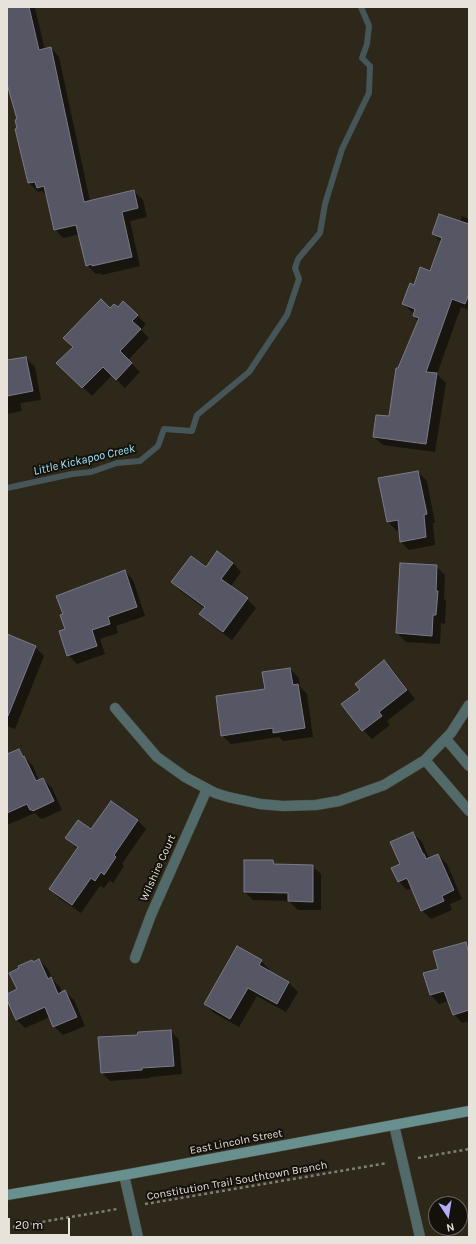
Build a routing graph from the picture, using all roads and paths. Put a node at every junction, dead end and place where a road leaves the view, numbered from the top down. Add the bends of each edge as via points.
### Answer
1 (469, 705) edge
2 (115, 708) dead end
3 (446, 739) junction
4 (425, 760) junction
5 (469, 766) edge
6 (207, 789) junction
7 (469, 811) edge
8 (135, 958) dead end
9 (469, 1112) edge
10 (394, 1124) junction
11 (469, 1149) edge
12 (402, 1161) junction
13 (124, 1175) junction
14 (7, 1195) edge
15 (131, 1207) junction
16 (7, 1228) edge
17 (138, 1237) edge
18 (420, 1237) edge

1 - 3 street
2 - 6 street via 157,757
3 - 4 street
3 - 5 street
4 - 6 street via 384,785 339,801 316,805 260,804
4 - 7 street
6 - 8 street, Wilshire Court via 151,915
9 - 10 main road, East Lincoln Street
10 - 12 street
10 - 13 main road, East Lincoln Street
11 - 12 path, Constitution Trail Southtown Branch
12 - 15 path, Constitution Trail Southtown Branch
12 - 18 street
13 - 14 main road, East Lincoln Street
13 - 15 street
15 - 16 path, Constitution Trail Southtown Branch
15 - 17 street

